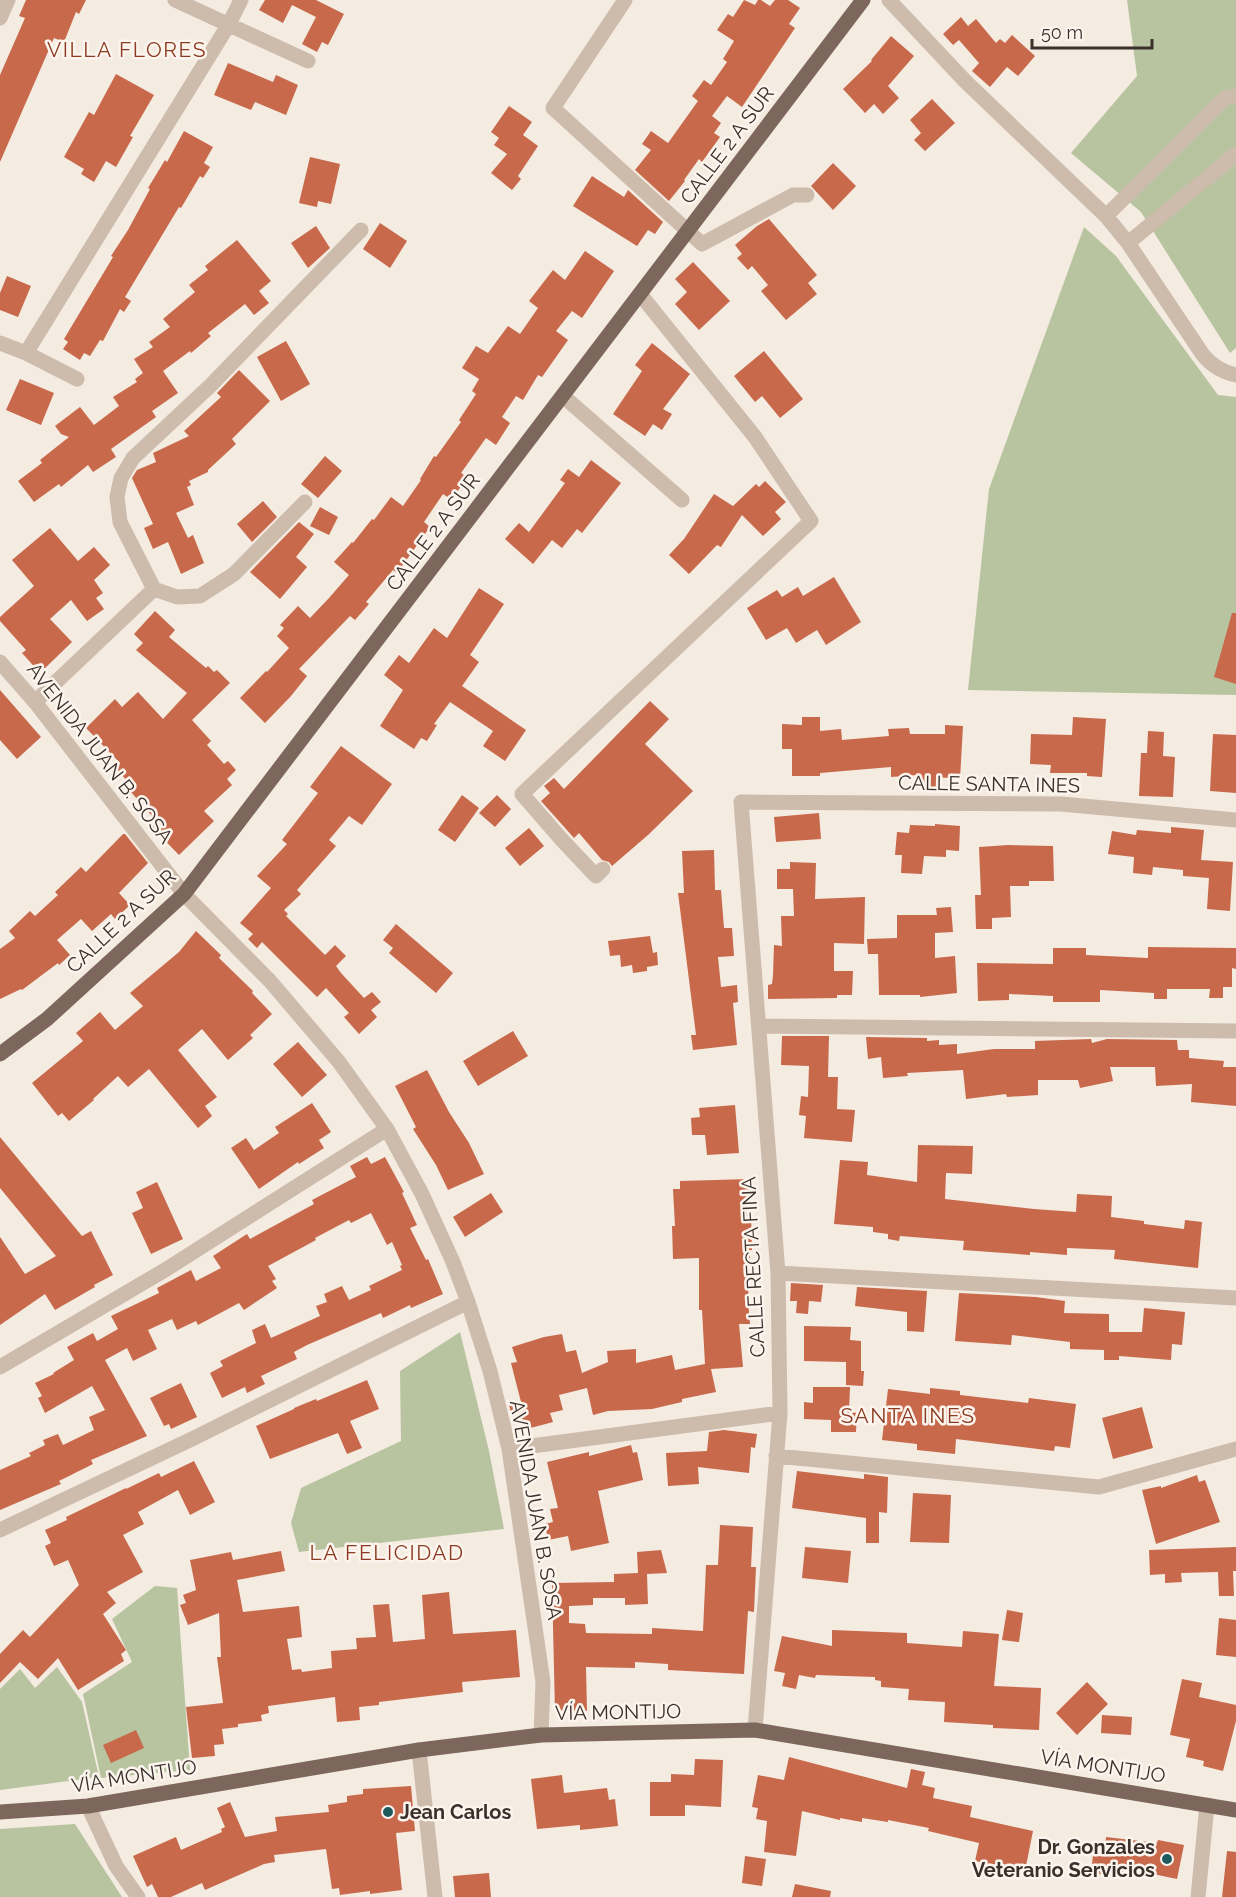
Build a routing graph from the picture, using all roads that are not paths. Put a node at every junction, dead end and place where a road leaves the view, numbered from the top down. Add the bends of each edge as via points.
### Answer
1 (8, 0) edge
2 (175, 0) edge
3 (242, 0) edge
4 (625, 0) edge
5 (863, 0) edge
6 (889, 0) edge
7 (0, 18) edge
8 (229, 24) junction
9 (308, 61) dead end
10 (1236, 96) edge
11 (1236, 154) edge
12 (807, 195) dead end
13 (1106, 216) junction
14 (361, 230) dead end
15 (688, 231) junction
16 (1128, 243) junction
17 (640, 294) junction
18 (0, 343) edge
19 (26, 353) junction
20 (1236, 375) edge
21 (77, 379) dead end
22 (563, 396) junction
23 (682, 500) dead end
24 (305, 502) dead end
25 (154, 589) junction
26 (0, 662) edge
27 (35, 702) junction
28 (741, 802) joint
29 (1236, 820) edge
30 (603, 869) dead end
31 (184, 894) junction
32 (759, 1026) junction
33 (1236, 1031) edge
34 (0, 1054) edge
35 (387, 1129) junction
36 (778, 1273) junction
37 (1236, 1298) edge
38 (468, 1302) junction
39 (0, 1367) edge
40 (780, 1413) junction
41 (508, 1449) junction
42 (1236, 1449) edge
43 (776, 1456) junction
44 (0, 1530) edge
45 (755, 1730) junction
46 (540, 1735) junction
47 (419, 1750) junction
48 (1207, 1805) junction
49 (88, 1806) junction
50 (1236, 1810) edge
51 (0, 1812) edge
52 (138, 1897) edge
53 (435, 1897) edge
54 (1198, 1897) edge

1 - 7 street
2 - 8 street
3 - 8 street
4 - 15 street via 553,108
5 - 15 main road, CALLE 2 A SUR
6 - 13 street via 965,81
8 - 9 street
8 - 19 street
10 - 13 street via 1225,98
11 - 16 street
12 - 15 street via 793,195 702,244
13 - 16 street
14 - 25 street via 210,386 134,458 121,478 117,497 120,522
15 - 17 main road, CALLE 2 A SUR
16 - 20 street via 1210,364
17 - 22 main road, CALLE 2 A SUR
17 - 30 street via 755,437 810,521 522,794 596,876
18 - 19 street
19 - 21 street
22 - 23 street
22 - 31 main road, CALLE 2 A SUR
24 - 25 street via 234,574 200,596 177,597
25 - 27 street
26 - 27 street, AVENIDA JUAN B. SOSA
27 - 31 street, AVENIDA JUAN B. SOSA
28 - 29 street, CALLE SANTA INES via 1061,804
28 - 32 street, CALLE RECTA FINA
31 - 34 main road, CALLE 2 A SUR via 46,1019
31 - 35 street, AVENIDA JUAN B. SOSA via 270,981 339,1062
32 - 33 street
32 - 36 street, CALLE RECTA FINA
35 - 38 street, AVENIDA JUAN B. SOSA via 422,1194
35 - 39 street via 165,1270
36 - 37 street
36 - 40 street, CALLE RECTA FINA
38 - 41 street, AVENIDA JUAN B. SOSA via 490,1371
38 - 44 street
40 - 41 street
40 - 43 street, CALLE RECTA FINA
41 - 46 street, AVENIDA JUAN B. SOSA via 543,1682
42 - 43 street via 1098,1487
43 - 45 street, CALLE RECTA FINA
45 - 46 main road, VÍA MONTIJO
45 - 48 main road, VÍA MONTIJO
46 - 47 main road, VÍA MONTIJO
47 - 49 main road, VÍA MONTIJO
47 - 53 street
48 - 50 main road, VÍA MONTIJO
48 - 54 street
49 - 51 main road, VÍA MONTIJO
49 - 52 street via 116,1866

